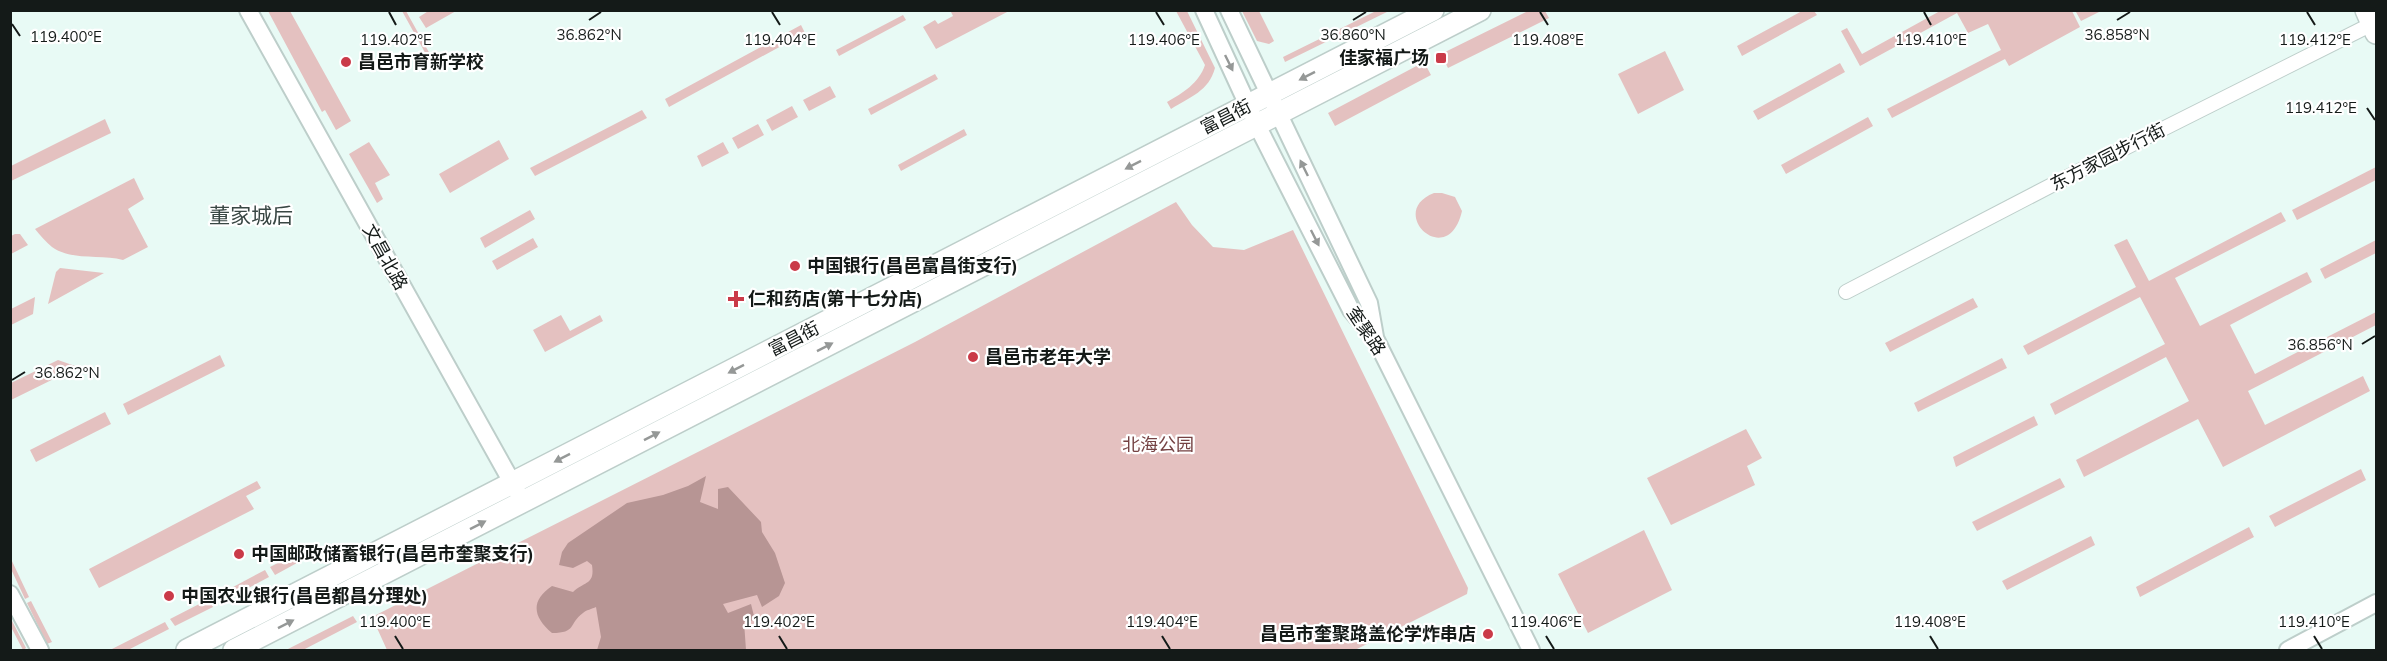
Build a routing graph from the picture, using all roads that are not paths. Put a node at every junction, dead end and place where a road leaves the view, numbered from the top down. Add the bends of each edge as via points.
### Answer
1 (248, 10) edge
2 (1203, 10) edge
3 (1229, 10) edge
4 (1434, 10) edge
5 (1480, 10) edge
6 (2372, 22) edge
7 (1270, 94) junction
8 (1249, 105) junction
9 (1278, 114) junction
10 (1257, 125) junction
11 (1846, 292) dead end
12 (1375, 338) junction
13 (513, 483) junction
14 (523, 502) junction
15 (10, 594) edge
16 (2376, 603) edge
17 (40, 651) edge
18 (187, 651) edge
19 (234, 651) edge
20 (1531, 651) edge
21 (2288, 651) edge

1 - 13 street, 文昌北路
2 -> 8 street, 奎聚路
3 - 7 street
4 -> 7 main road, 富昌街
5 - 9 main road, 富昌街
6 - 11 street, 东方家园步行街
7 - 8 main road, 富昌街
7 - 9 street
8 - 10 street, 奎聚路
8 -> 13 main road, 富昌街
9 - 10 main road, 富昌街
12 -> 9 street via 1368,303
10 -> 12 street, 奎聚路 via 1351,310
14 -> 10 main road, 富昌街
12 - 20 street, 奎聚路
13 - 14 street, 文昌北路
13 - 18 main road, 富昌街
19 -> 14 main road, 富昌街
15 - 17 street
16 - 21 street

